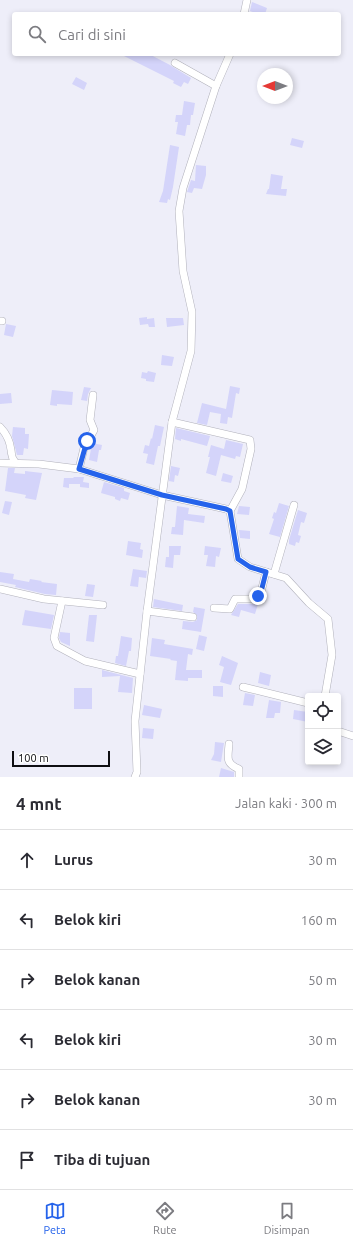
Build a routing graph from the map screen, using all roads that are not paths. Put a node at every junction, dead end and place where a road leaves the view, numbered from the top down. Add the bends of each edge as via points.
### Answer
1 (247, 0) edge
2 (244, 12) edge
3 (229, 56) edge
4 (175, 63) dead end
5 (216, 86) junction
6 (93, 395) dead end
7 (172, 422) junction
8 (0, 427) edge
9 (15, 462) junction
10 (0, 463) edge
11 (79, 469) junction
12 (162, 495) junction
13 (294, 505) dead end
14 (230, 511) junction
15 (266, 572) junction
16 (274, 574) junction
17 (0, 589) edge
18 (62, 601) junction
19 (103, 605) dead end
20 (214, 608) dead end
21 (147, 611) junction
22 (193, 617) dead end
23 (140, 674) junction
24 (244, 687) dead end
25 (326, 693) edge
26 (305, 702) edge
27 (341, 732) edge
28 (353, 736) edge
29 (229, 744) dead end
30 (134, 777) edge
31 (239, 777) edge

1 - 2 street
3 - 5 street
4 - 5 street
5 - 7 street via 181,200 182,264 192,312 191,344 190,358
6 - 11 street via 90,420 94,430 84,448
7 - 12 street
7 - 14 street via 250,440 251,449 242,488
8 - 9 street via 8,440 11,457
9 - 10 street
9 - 11 street
11 - 12 street
12 - 14 street
12 - 21 street
13 - 16 street
14 - 15 street via 238,559 250,567
15 - 16 street
15 - 20 street via 261,592 254,599 235,599 230,610
16 - 25 street via 286,578 328,619 332,655
17 - 18 street
18 - 19 street
18 - 23 street via 54,638 56,646 85,661
21 - 22 street
21 - 23 street
23 - 30 street via 135,721 137,772
24 - 26 street
27 - 28 street
29 - 31 street via 228,762 239,769

